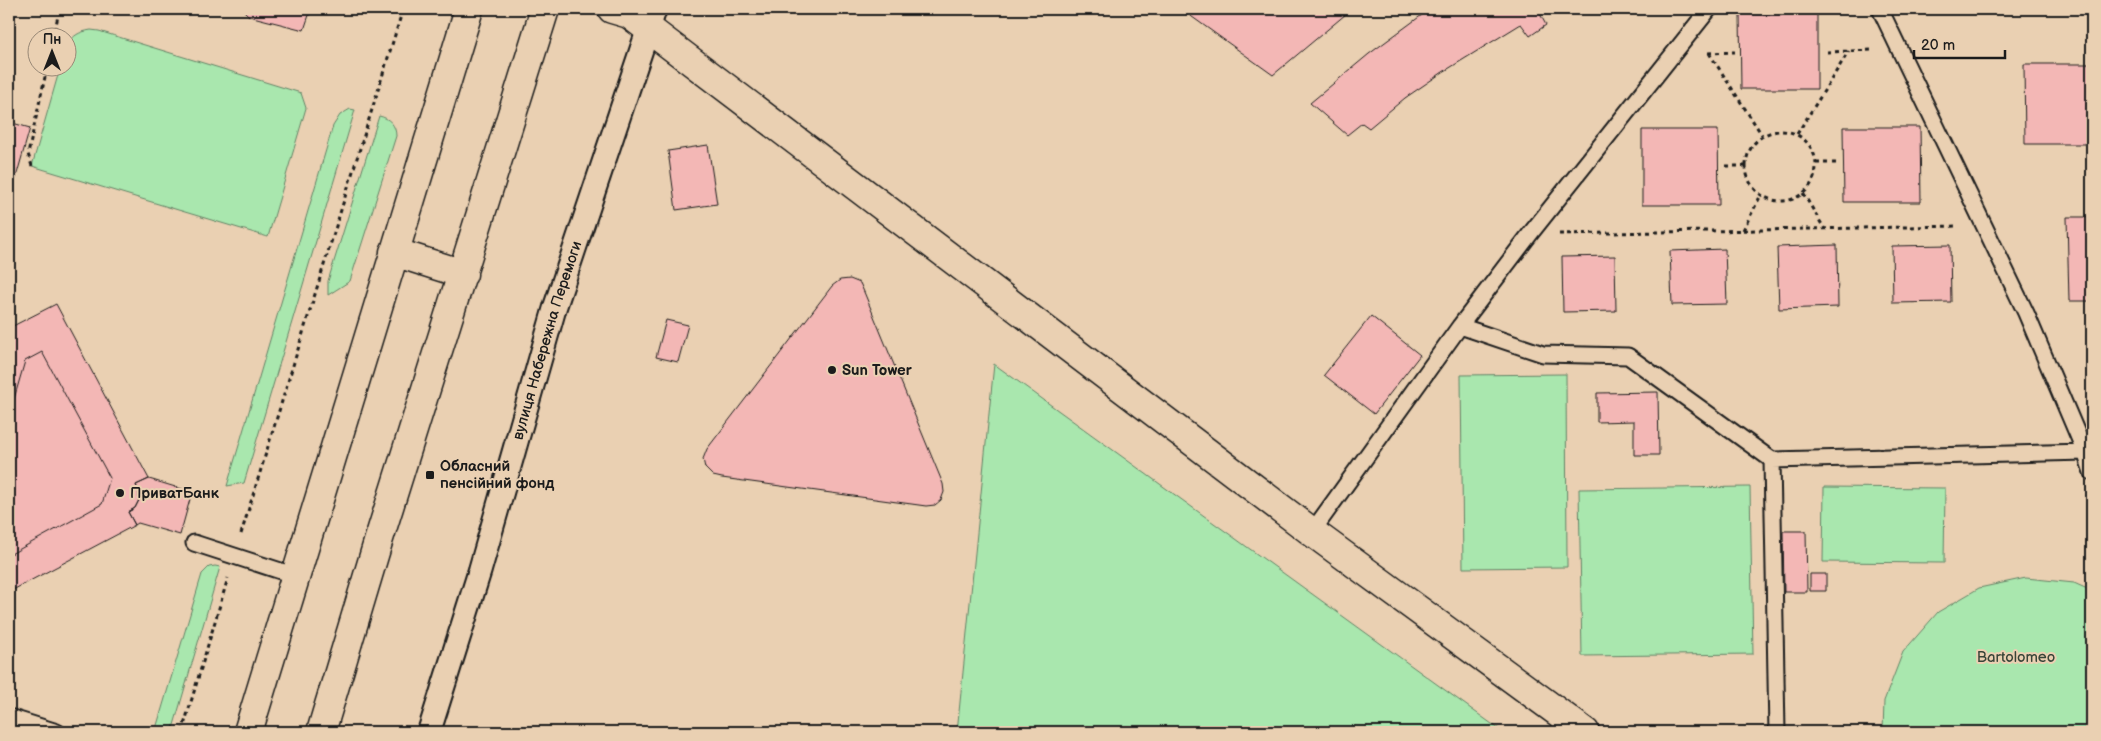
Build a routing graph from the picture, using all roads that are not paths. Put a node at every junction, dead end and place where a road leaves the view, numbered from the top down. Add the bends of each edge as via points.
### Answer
1 (469, 9) edge
2 (545, 9) edge
3 (612, 9) edge
4 (1709, 9) edge
5 (1880, 9) edge
6 (652, 19) edge
7 (394, 252) junction
8 (463, 274) junction
9 (1460, 326) junction
10 (2085, 452) junction
11 (1772, 460) junction
12 (2092, 472) edge
13 (1312, 532) junction
14 (194, 543) dead end
15 (296, 576) junction
16 (9, 717) edge
17 (57, 732) edge
18 (248, 732) edge
19 (321, 732) edge
20 (429, 732) edge
21 (1585, 732) edge
22 (1777, 732) edge

1 - 7 main road
2 - 8 main road
3 - 6 main road
4 - 9 lane
5 - 10 lane via 2026,313
6 - 13 main road
6 - 20 street, вулиця Набережна Перемоги via 555,307 480,570
7 - 8 main road
7 - 15 main road
8 - 19 main road
9 - 11 lane via 1543,354 1628,356
9 - 13 lane
10 - 11 lane
10 - 12 lane
11 - 22 lane
13 - 21 main road
14 - 15 lane
15 - 18 main road
16 - 17 lane

